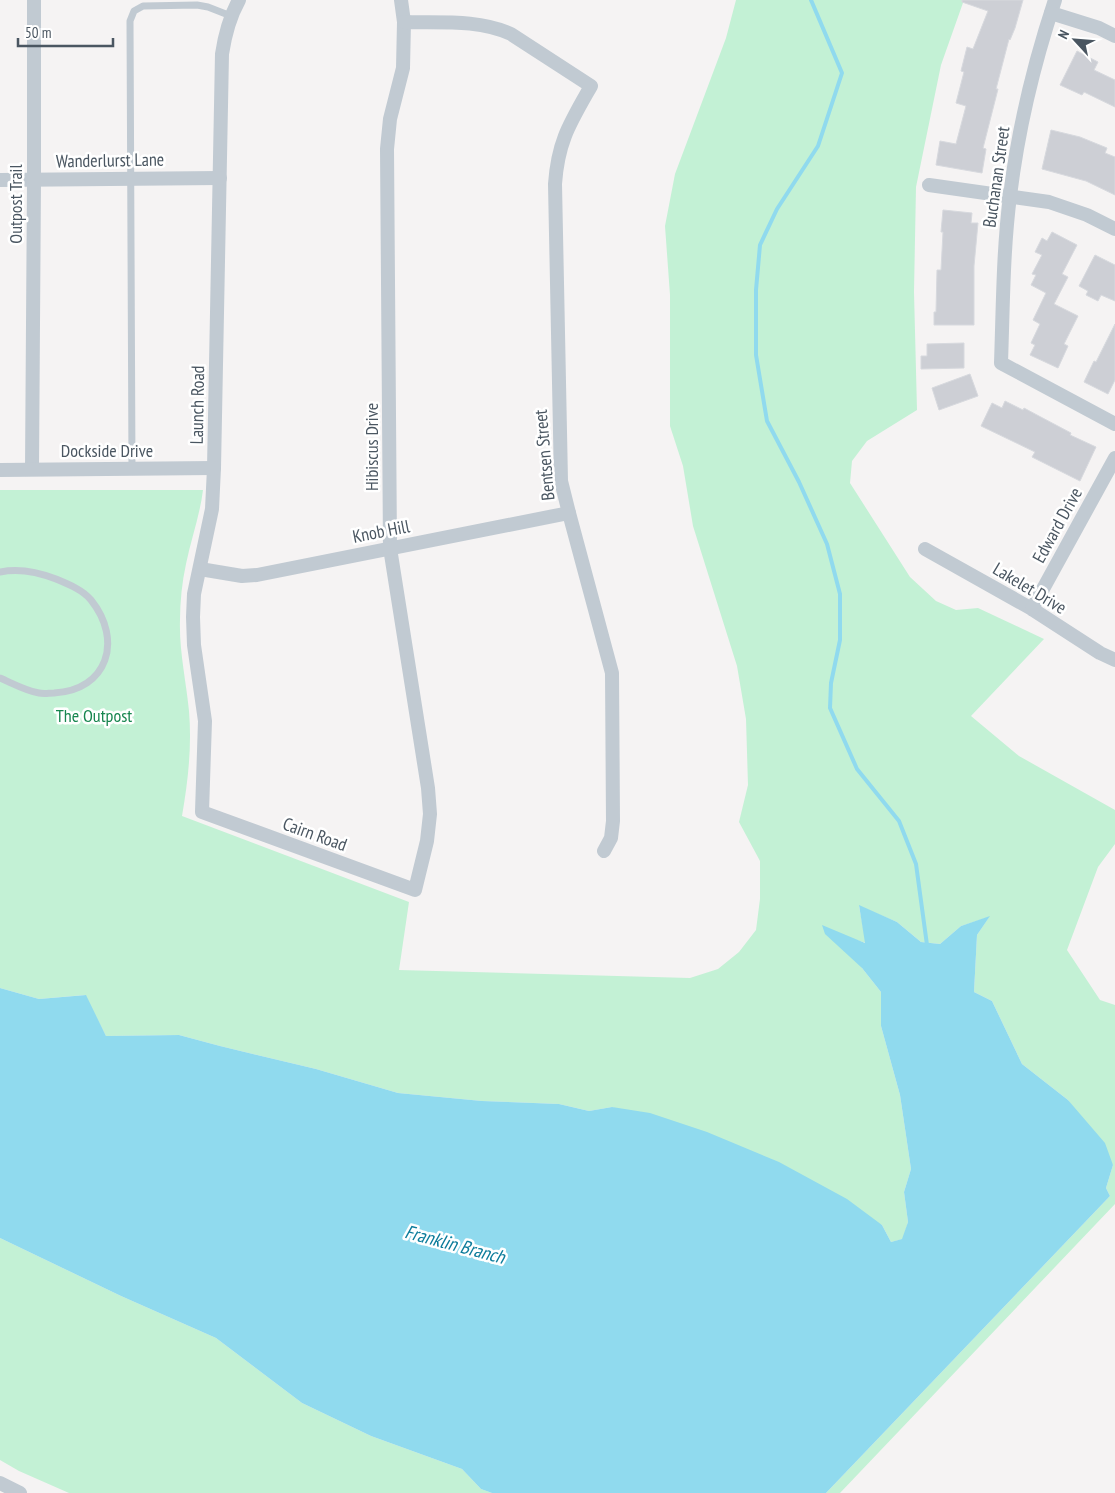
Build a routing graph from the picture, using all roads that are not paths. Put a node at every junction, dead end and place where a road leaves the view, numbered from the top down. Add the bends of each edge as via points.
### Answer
1 (34, 0) edge
2 (240, 0) edge
3 (401, 0) edge
4 (1053, 6) edge
5 (231, 16) junction
6 (404, 22) junction
7 (1115, 36) edge
8 (220, 178) junction
9 (132, 179) junction
10 (0, 180) edge
11 (34, 180) junction
12 (929, 185) dead end
13 (1010, 195) junction
14 (1115, 229) edge
15 (1115, 424) edge
16 (1115, 458) edge
17 (132, 468) junction
18 (214, 468) junction
19 (32, 469) junction
20 (0, 470) edge
21 (568, 513) junction
22 (390, 548) junction
23 (925, 549) dead end
24 (200, 569) junction
25 (1, 570) edge
26 (1032, 610) junction
27 (1115, 660) edge
28 (0, 678) edge
29 (202, 812) joint
30 (604, 851) dead end
31 (415, 890) joint
32 (0, 1484) edge
33 (20, 1493) edge

1 - 11 street, Outpost Trail
2 - 5 street, Launch Road
3 - 6 street, Hibiscus Drive
4 - 7 street
4 - 13 street, Buchanan Street via 1028,95
5 - 8 street, Launch Road via 222,54
5 - 9 lane via 197,5 143,6 134,11 130,21
6 - 21 street, Bentsen Street via 478,23 497,28 591,86 561,142 554,184 560,461
6 - 22 street, Hibiscus Drive via 403,68 390,119 387,149
8 - 9 street, Wanderlurst Lane
8 - 18 street, Launch Road
9 - 11 street, Wanderlurst Lane
9 - 17 lane
10 - 11 street, Wanderlurst Lane
11 - 19 street, Outpost Trail
12 - 13 street
13 - 14 street via 1080,212
13 - 15 street, Buchanan Street via 1000,363
16 - 26 street, Edward Drive
17 - 18 street, Dockside Drive
17 - 19 street, Dockside Drive
18 - 24 street, Launch Road via 212,509
19 - 20 street, Dockside Drive
21 - 22 street, Knob Hill
21 - 30 street, Bentsen Street via 612,673 613,821 611,838
22 - 24 street, Knob Hill via 257,575 242,576
22 - 31 street, Hibiscus Drive via 430,814
23 - 26 street, Lakelet Drive
24 - 29 street, Launch Road via 193,617 205,721
25 - 28 lane via 24,570 49,576 73,586 90,599 107,634 107,655 100,672 84,686 67,692 40,693
26 - 27 street, Lakelet Drive
29 - 31 street, Cairn Road
32 - 33 street

